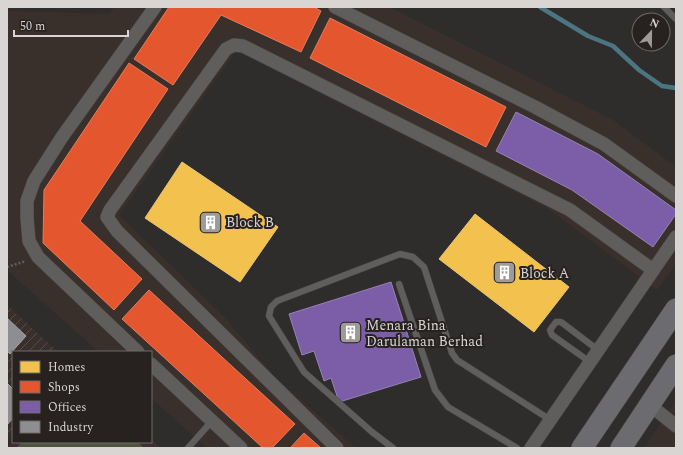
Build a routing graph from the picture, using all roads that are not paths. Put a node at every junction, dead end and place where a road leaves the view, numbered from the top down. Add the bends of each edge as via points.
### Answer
1 (155, 7) edge
2 (335, 7) edge
3 (664, 7) edge
4 (676, 19) edge
5 (676, 196) edge
6 (676, 237) edge
7 (653, 270) junction
8 (399, 284) dead end
9 (676, 309) edge
10 (598, 350) junction
11 (137, 351) edge
12 (590, 362) junction
13 (152, 365) edge
14 (676, 365) edge
15 (650, 405) junction
16 (549, 419) junction
17 (212, 421) junction
18 (676, 426) edge
19 (188, 448) edge
20 (241, 448) edge
21 (337, 448) edge
22 (393, 448) edge
23 (516, 448) edge
24 (531, 448) edge
25 (582, 448) edge
26 (621, 448) edge

1 - 11 street via 62,138 34,182 27,201 28,242 38,257
2 - 5 street via 604,144
3 - 4 lane
6 - 7 street
7 - 10 street
7 - 21 street via 570,210 243,46 234,45 226,49 110,210 107,218 116,231
8 - 23 lane via 440,399 448,407
9 - 25 main road
10 - 12 street
10 - 12 lane via 558,321 550,330 550,333
12 - 16 street
13 - 17 street
14 - 15 main road
15 - 18 street
15 - 26 main road
16 - 22 lane via 457,360 452,353 424,268 414,257 400,254 277,301 271,307 269,316 304,372
16 - 24 street
17 - 19 lane
17 - 20 street

